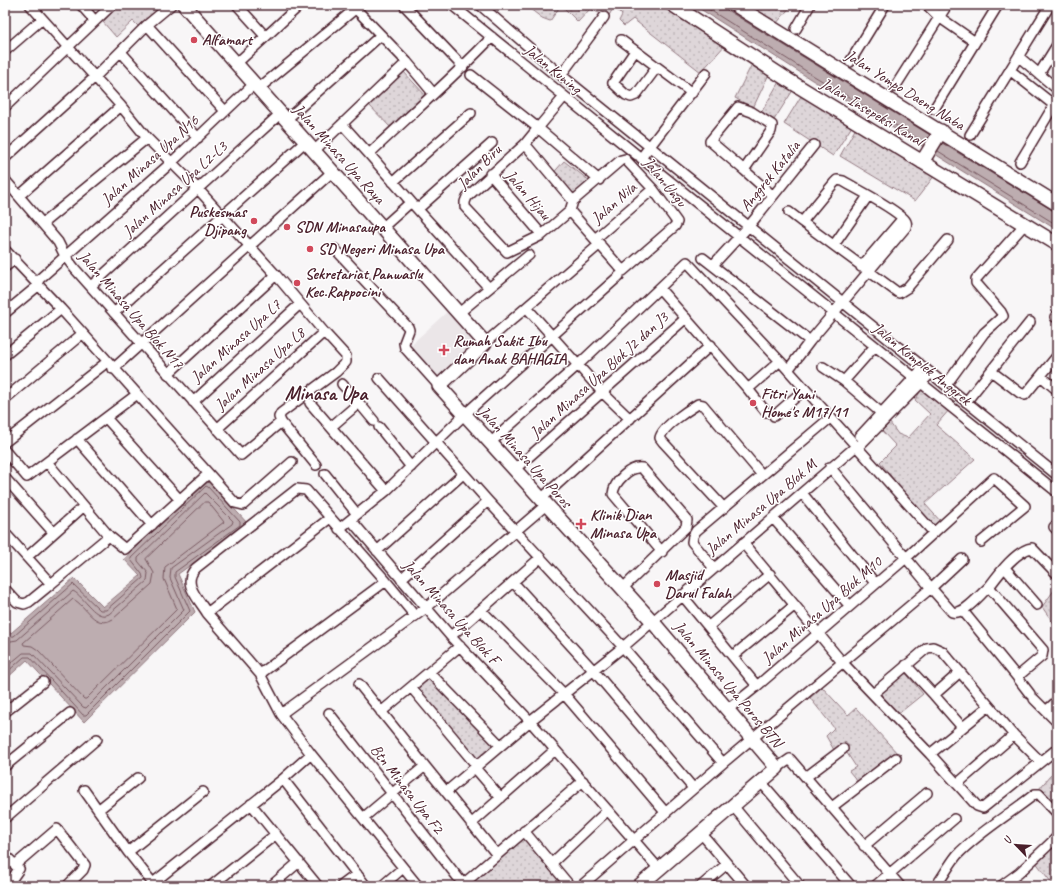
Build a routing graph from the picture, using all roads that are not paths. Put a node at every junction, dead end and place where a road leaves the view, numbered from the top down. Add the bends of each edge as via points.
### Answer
1 (30, 5) edge
2 (81, 5) edge
3 (112, 5) edge
4 (170, 5) edge
5 (184, 5) edge
6 (237, 5) edge
7 (404, 5) edge
8 (452, 5) edge
9 (480, 5) edge
10 (673, 5) edge
11 (735, 5) edge
12 (810, 5) edge
13 (884, 5) edge
14 (927, 5) edge
15 (946, 5) edge
16 (998, 5) edge
17 (1050, 5) edge
18 (295, 7) edge
19 (354, 7) edge
20 (604, 17) dead end
21 (939, 17) junction
22 (42, 18) junction
23 (95, 21) junction
24 (147, 25) junction
25 (796, 29) dead end
26 (381, 35) junction
27 (265, 36) junction
28 (492, 37) junction
29 (621, 40) dead end
30 (976, 42) junction
31 (1057, 45) edge
32 (69, 47) junction
33 (529, 47) junction
34 (5, 51) edge
35 (635, 51) junction
36 (121, 52) junction
37 (1019, 57) junction
38 (518, 59) junction
39 (407, 62) junction
40 (850, 62) dead end
41 (236, 64) junction
42 (463, 67) junction
43 (657, 67) junction
44 (1011, 71) junction
45 (706, 73) dead end
46 (1039, 74) junction
47 (471, 75) dead end
48 (561, 75) junction
49 (94, 77) junction
50 (256, 87) junction
51 (895, 87) dead end
52 (1057, 89) edge
53 (433, 93) junction
54 (692, 93) junction
55 (564, 97) junction
56 (1056, 104) edge
57 (121, 106) junction
58 (5, 107) edge
59 (934, 109) dead end
60 (225, 111) junction
61 (471, 113) dead end
62 (283, 117) junction
63 (342, 124) junction
64 (538, 128) junction
65 (941, 131) junction
66 (970, 135) dead end
67 (147, 138) junction
68 (198, 138) junction
69 (492, 143) dead end
70 (525, 144) junction
71 (814, 145) dead end
72 (310, 146) junction
73 (650, 147) junction
74 (369, 154) junction
75 (639, 156) junction
76 (5, 158) edge
77 (172, 162) junction
78 (922, 162) junction
79 (1020, 162) dead end
80 (744, 170) junction
81 (332, 172) junction
82 (490, 174) junction
83 (5, 180) edge
84 (599, 180) junction
85 (393, 182) junction
86 (197, 188) junction
87 (653, 189) junction
88 (772, 195) junction
89 (18, 196) junction
90 (868, 196) junction
91 (573, 201) junction
92 (411, 202) junction
93 (1057, 204) edge
94 (418, 209) junction
95 (570, 210) junction
96 (790, 212) dead end
97 (222, 217) junction
98 (903, 218) junction
99 (802, 222) junction
100 (43, 223) junction
101 (1025, 224) junction
102 (749, 226) junction
103 (382, 228) junction
104 (542, 235) junction
105 (739, 236) junction
106 (948, 240) dead end
107 (597, 242) junction
108 (1057, 244) edge
109 (834, 245) junction
110 (250, 246) junction
111 (335, 249) dead end
112 (5, 250) edge
113 (529, 255) dead end
114 (65, 256) junction
115 (703, 258) dead end
116 (15, 260) junction
117 (713, 265) junction
118 (5, 267) edge
119 (861, 267) junction
120 (869, 273) junction
121 (621, 274) junction
122 (276, 275) junction
123 (38, 283) junction
124 (91, 286) junction
125 (489, 288) junction
126 (660, 288) junction
127 (842, 302) junction
128 (300, 304) junction
129 (527, 308) junction
130 (61, 309) junction
131 (834, 312) junction
132 (114, 313) junction
133 (459, 313) junction
134 (5, 314) edge
135 (686, 318) junction
136 (1030, 322) dead end
137 (324, 332) junction
138 (82, 334) junction
139 (552, 336) junction
140 (810, 341) junction
141 (141, 343) junction
142 (485, 343) junction
143 (711, 345) junction
144 (875, 346) junction
145 (5, 355) edge
146 (1057, 356) edge
147 (780, 361) junction
148 (578, 365) junction
149 (110, 366) junction
150 (822, 367) dead end
151 (788, 370) junction
152 (928, 370) junction
153 (991, 371) junction
154 (168, 374) junction
155 (1041, 376) junction
156 (379, 378) dead end
157 (844, 381) junction
158 (917, 381) junction
159 (342, 384) dead end
160 (946, 385) junction
161 (439, 386) junction
162 (805, 389) junction
163 (748, 390) junction
164 (1057, 390) edge
165 (602, 392) junction
166 (136, 395) junction
167 (6, 398) edge
168 (193, 402) junction
169 (966, 402) junction
170 (310, 403) dead end
171 (357, 406) junction
172 (464, 415) junction
173 (884, 416) junction
174 (106, 418) junction
175 (830, 418) junction
176 (630, 419) junction
177 (281, 422) junction
178 (331, 427) junction
179 (217, 429) junction
180 (77, 439) junction
181 (5, 442) edge
182 (436, 443) junction
183 (490, 443) junction
184 (855, 446) junction
185 (5, 451) edge
186 (12, 460) junction
187 (47, 462) junction
188 (292, 462) dead end
189 (316, 465) dead end
190 (5, 466) edge
191 (411, 467) junction
192 (830, 467) junction
193 (514, 470) junction
194 (208, 474) junction
195 (324, 474) dead end
196 (463, 474) junction
197 (762, 475) junction
198 (1057, 476) edge
199 (27, 477) junction
200 (5, 478) edge
201 (15, 488) junction
202 (386, 491) junction
203 (1057, 492) edge
204 (802, 493) junction
205 (180, 500) junction
206 (488, 501) junction
207 (544, 502) junction
208 (84, 506) junction
209 (724, 508) junction
210 (354, 517) junction
211 (330, 518) junction
212 (773, 518) junction
213 (1057, 524) edge
214 (152, 525) junction
215 (339, 529) junction
216 (1057, 530) edge
217 (53, 532) junction
218 (516, 532) junction
219 (5, 533) edge
220 (934, 533) junction
221 (109, 536) junction
222 (981, 542) dead end
223 (743, 543) junction
224 (377, 551) junction
225 (662, 552) junction
226 (27, 557) junction
227 (540, 558) junction
228 (906, 558) junction
229 (962, 559) dead end
230 (713, 567) junction
231 (1005, 568) junction
232 (770, 574) junction
233 (1057, 574) edge
234 (401, 579) junction
235 (386, 581) junction
236 (513, 582) junction
237 (875, 583) junction
238 (51, 584) junction
239 (930, 587) junction
240 (989, 587) junction
241 (623, 588) junction
242 (5, 589) edge
243 (682, 595) junction
244 (795, 604) junction
245 (1037, 605) dead end
246 (849, 606) junction
247 (426, 608) junction
248 (481, 610) junction
249 (963, 610) junction
250 (207, 613) junction
251 (415, 616) junction
252 (652, 621) junction
253 (709, 626) junction
254 (819, 634) junction
255 (451, 636) junction
256 (460, 646) junction
257 (623, 647) junction
258 (733, 656) junction
259 (842, 662) junction
260 (906, 665) junction
261 (594, 671) junction
262 (429, 672) junction
263 (960, 672) junction
264 (260, 674) junction
265 (1017, 677) junction
266 (43, 682) dead end
267 (359, 684) dead end
268 (757, 686) junction
269 (411, 687) junction
270 (873, 694) junction
271 (565, 695) junction
272 (934, 695) junction
273 (1057, 701) edge
274 (989, 706) junction
275 (727, 710) junction
276 (1046, 711) junction
277 (5, 712) edge
278 (380, 712) junction
279 (70, 713) dead end
280 (329, 713) dead end
281 (281, 714) junction
282 (530, 721) junction
283 (1057, 722) edge
284 (962, 727) junction
285 (1014, 735) junction
286 (97, 739) dead end
287 (752, 739) junction
288 (500, 745) junction
289 (843, 749) dead end
290 (1057, 749) edge
291 (555, 750) junction
292 (311, 754) junction
293 (930, 754) junction
294 (896, 758) dead end
295 (1040, 762) junction
296 (722, 763) junction
297 (5, 766) edge
298 (425, 766) junction
299 (476, 767) junction
300 (778, 768) junction
301 (806, 777) junction
302 (138, 778) dead end
303 (283, 779) junction
304 (583, 781) junction
305 (761, 782) junction
306 (957, 784) junction
307 (693, 788) junction
308 (84, 790) dead end
309 (203, 792) dead end
310 (446, 792) junction
311 (927, 793) dead end
312 (392, 795) junction
313 (501, 798) junction
314 (251, 804) junction
315 (733, 806) junction
316 (832, 808) junction
317 (98, 810) junction
318 (608, 810) junction
319 (665, 812) junction
320 (1057, 814) edge
321 (5, 818) edge
322 (363, 818) junction
323 (954, 819) dead end
324 (471, 824) junction
325 (524, 831) junction
326 (701, 833) junction
327 (276, 834) junction
328 (1057, 837) edge
329 (634, 839) junction
330 (864, 846) junction
331 (128, 852) junction
332 (5, 855) edge
333 (497, 855) junction
334 (299, 862) junction
335 (552, 863) junction
336 (727, 864) junction
337 (17, 867) junction
338 (403, 868) junction
339 (659, 869) junction
340 (357, 874) junction
341 (889, 874) junction
342 (154, 884) edge
343 (462, 885) edge
344 (6, 886) edge
345 (67, 886) edge
346 (211, 886) edge
347 (270, 886) edge
348 (318, 886) edge
349 (341, 886) edge
350 (366, 886) edge
351 (382, 886) edge
352 (418, 886) edge
353 (570, 886) edge
354 (581, 886) edge
355 (639, 886) edge
356 (701, 886) edge
357 (746, 886) edge
358 (800, 886) edge
359 (851, 886) edge
360 (875, 886) edge
361 (900, 886) edge
362 (936, 886) edge
363 (1001, 886) edge

1 - 22 street
2 - 23 street
3 - 23 street
4 - 24 street
5 - 41 street, Jalan Minasa Upa Raya
6 - 27 street
7 - 42 street
8 - 28 street, Jalan Kuning
9 - 33 street, Jalan Komplek Anggrek
10 - 78 street, Jalan Insepeksi Kanal via 788,80
11 - 65 street, Jalan Yompo Daeng Naba
12 - 25 street
13 - 40 street
14 - 21 street
15 - 21 street
16 - 30 street
17 - 37 street
18 - 27 street
19 - 26 street
19 - 50 street, Jalan Minasa Upa N16
20 - 48 street
21 - 30 street
21 - 51 street
22 - 32 street
22 - 34 street
23 - 32 street
24 - 36 street
24 - 60 street
26 - 39 street
26 - 62 street, Jalan Minasa Upa L2-L3
27 - 41 street
28 - 38 street, Jalan Kuning
28 - 42 street
29 - 35 street
30 - 59 street
31 - 46 street
32 - 49 street
32 - 58 street
33 - 38 street
33 - 48 street, Jalan Komplek Anggrek
35 - 43 street
35 - 43 street via 613,83 626,95 636,95
36 - 49 street
36 - 68 street
37 - 44 street
37 - 46 street
38 - 55 street, Jalan Kuning
39 - 53 street
39 - 63 street
41 - 50 street, Jalan Minasa Upa Raya
42 - 53 street
43 - 54 street
44 - 56 street
44 - 66 street
45 - 54 street
46 - 52 street
47 - 64 street
48 - 73 street, Jalan Komplek Anggrek
49 - 57 street
49 - 76 street
50 - 60 street, Jalan Minasa Upa N16
50 - 62 street, Jalan Minasa Upa Raya
53 - 74 street
54 - 73 street
55 - 64 street, Jalan Biru
55 - 75 street, Jalan Kuning
56 - 79 street
57 - 67 street
57 - 89 street
60 - 68 street, Jalan Minasa Upa N16
61 - 85 street
62 - 72 street, Jalan Minasa Upa Raya
62 - 86 street, Jalan Minasa Upa L2-L3
63 - 72 street
63 - 74 street
64 - 70 street, Jalan Biru
64 - 84 street
65 - 78 street
65 - 93 street, Jalan Yompo Daeng Naba
67 - 77 street
67 - 100 street
68 - 77 street, Jalan Minasa Upa N16
69 - 94 street
70 - 82 street, Jalan Biru
70 - 91 street
71 - 88 street, Anggrek Katalia
72 - 81 street, Jalan Minasa Upa Raya
72 - 97 street
73 - 75 street
73 - 102 street, Jalan Komplek Anggrek
74 - 85 street
75 - 105 street, Jalan Kuning
77 - 86 street
77 - 114 street, Jalan Minasa Upa N16
78 - 101 street, Jalan Insepeksi Kanal
80 - 80 street via 772,128 770,122 738,107 710,141
80 - 88 street
81 - 103 street, Jalan Minasa Upa Raya
81 - 110 street
82 - 104 street, Jalan Hijau
82 - 104 street, Jalan Biru via 468,197 465,207 507,252
83 - 89 street, Jalan Minasa Upa Blok N17
84 - 87 street, Jalan Ungu via 625,159
84 - 91 street
85 - 92 street
86 - 97 street
86 - 124 street, Jalan Minasa Upa L2-L3
87 - 107 street, Jalan Nila
87 - 121 street, Jalan Ungu via 677,224
88 - 102 street, Anggrek Katalia
89 - 100 street, Jalan Minasa Upa Blok N17
90 - 98 street
90 - 99 street via 837,180
90 - 109 street
91 - 95 street
92 - 94 street
92 - 103 street
94 - 125 street
95 - 104 street, Jalan Biru
95 - 107 street
96 - 99 street
97 - 110 street
97 - 132 street
98 - 119 street
98 - 120 street via 906,227
99 - 109 street
100 - 114 street, Jalan Minasa Upa Blok N17
101 - 108 street, Jalan Insepeksi Kanal
101 - 160 street via 976,279 976,283 1002,316 984,333
102 - 105 street, Anggrek Katalia
102 - 127 street, Jalan Komplek Anggrek
103 - 133 street, Jalan Minasa Upa Raya
105 - 117 street, Anggrek Katalia
105 - 131 street, Jalan Komplek Anggrek
106 - 120 street via 908,288 900,293
107 - 121 street
107 - 129 street, Jalan Nila
109 - 119 street
110 - 122 street
110 - 141 street
111 - 161 street via 408,327 405,348
112 - 116 street
113 - 125 street
114 - 123 street, Jalan Minasa Upa N16
114 - 124 street, Jalan Minasa Upa Blok N17
115 - 117 street
116 - 118 street
116 - 123 street
117 - 140 street
119 - 120 street
120 - 127 street
121 - 139 street, Jalan Ungu via 604,292
122 - 128 street
122 - 154 street
123 - 130 street
123 - 134 street, Jalan Minasa Upa N16
124 - 132 street, Jalan Minasa Upa Blok N17
125 - 133 street
126 - 135 street
126 - 147 street via 688,262
126 - 148 street
127 - 131 street
127 - 152 street, Jalan Komplek Anggrek
128 - 137 street
128 - 168 street, Jalan Minasa Upa L7
129 - 139 street
129 - 142 street, Jalan Nila
130 - 138 street
130 - 145 street
131 - 140 street
131 - 144 street, Jalan Komplek Anggrek
132 - 141 street, Jalan Minasa Upa Blok N17
133 - 142 street, Jalan Minasa Upa Raya
135 - 143 street
135 - 165 street, Jalan Minasa Upa Blok J2 dan J3
136 - 153 street
137 - 177 street via 346,356 346,362 281,413
137 - 179 street, Jalan Minasa Upa L8
138 - 149 street
138 - 167 street
139 - 148 street
139 - 172 street, Jalan Ungu
140 - 151 street
141 - 149 street
141 - 154 street, Jalan Minasa Upa Blok N17
142 - 161 street
143 - 163 street
143 - 176 street
144 - 157 street
144 - 158 street, Jalan Komplek Anggrek
146 - 155 street
147 - 151 street
147 - 163 street
148 - 165 street
148 - 183 street
149 - 166 street
149 - 181 street
150 - 157 street
151 - 162 street
152 - 158 street, Jalan Minasa Upa Blok M
152 - 160 street, Jalan Komplek Anggrek
153 - 155 street via 1023,395
153 - 169 street
154 - 168 street, Jalan Minasa Upa Blok N17
155 - 164 street
156 - 182 street
157 - 173 street
158 - 173 street, Jalan Minasa Upa Blok M
158 - 203 street, Jalan Komplek Anggrek
159 - 171 street
160 - 169 street, Jalan Komplek Anggrek
161 - 172 street, Jalan Minasa Upa Poros
162 - 163 street via 770,414
162 - 175 street
165 - 176 street
165 - 193 street, Jalan Minasa Upa Blok J2 dan J3
166 - 174 street
166 - 194 street
168 - 179 street, Jalan Minasa Upa Blok N17
169 - 198 street, Jalan Komplek Anggrek
170 - 178 street
171 - 178 street
171 - 191 street via 377,424
172 - 182 street, Jalan Ungu
172 - 183 street, Jalan Minasa Upa Poros
173 - 184 street, Jalan Minasa Upa Blok M
174 - 180 street
174 - 205 street
175 - 184 street
175 - 197 street
176 - 207 street
177 - 179 street, Jalan Minasa Upa Blok N17 via 241,455
177 - 189 street
178 - 202 street
180 - 187 street
180 - 214 street
182 - 191 street, Jalan Ungu
182 - 196 street
183 - 193 street, Jalan Minasa Upa Poros
184 - 192 street, Jalan Minasa Upa Blok M
184 - 220 street
185 - 186 street
186 - 190 street
186 - 199 street
187 - 199 street
187 - 208 street
188 - 194 street via 241,506 235,503
191 - 202 street, Jalan Ungu
192 - 204 street, Jalan Minasa Upa Blok M
192 - 228 street
193 - 207 street, Jalan Minasa Upa Poros
194 - 205 street
195 - 210 street, Jalan Minasa Upa Blok F
196 - 206 street
196 - 224 street
197 - 209 street
197 - 209 street via 703,405 692,407 664,430 660,438 663,442
199 - 201 street
200 - 201 street
201 - 217 street
202 - 210 street, Jalan Ungu
204 - 212 street, Jalan Minasa Upa Blok M
204 - 237 street
205 - 214 street
206 - 218 street
206 - 234 street
207 - 218 street
207 - 241 street, Jalan Minasa Upa Poros
208 - 217 street
208 - 221 street
209 - 230 street via 693,536 692,542
210 - 215 street, Jalan Ungu
210 - 224 street, Jalan Minasa Upa Blok F
211 - 215 street
211 - 250 street
211 - 250 street via 306,490 297,489 192,573 188,580 189,584
212 - 223 street, Jalan Minasa Upa Blok M
212 - 246 street
213 - 216 street via 1054,527
214 - 221 street via 125,549
215 - 235 street
217 - 226 street
218 - 227 street
218 - 247 street
219 - 226 street
220 - 222 street, Jalan Minasa Upa Blok M10 via 994,478 1025,506
220 - 228 street, Jalan Minasa Upa Blok M10
221 - 238 street
223 - 230 street, Jalan Minasa Upa Blok M
223 - 232 street
224 - 234 street, Jalan Minasa Upa Blok F
225 - 225 street via 686,527 687,520 642,468 636,467 631,469 614,488 613,494
225 - 241 street
226 - 238 street
227 - 236 street
227 - 257 street
228 - 237 street, Jalan Minasa Upa Blok M10
228 - 239 street
229 - 239 street
230 - 243 street, Jalan Minasa Upa Blok M
231 - 233 street via 1022,552 1032,548
231 - 240 street
231 - 245 street
232 - 244 street
232 - 253 street
234 - 247 street, Jalan Minasa Upa Blok F
235 - 251 street
235 - 264 street
236 - 248 street
236 - 261 street
237 - 246 street, Jalan Minasa Upa Blok M10
238 - 242 street via 24,604 17,602
239 - 249 street via 952,612
239 - 259 street
240 - 249 street
240 - 265 street via 1043,650 1042,656
241 - 252 street, Jalan Minasa Upa Poros
243 - 252 street, Jalan Minasa Upa Blok M
243 - 253 street
244 - 254 street
244 - 258 street
246 - 254 street, Jalan Minasa Upa Blok M10
247 - 251 street
247 - 255 street, Jalan Minasa Upa Blok F
248 - 255 street
248 - 271 street
249 - 265 street
250 - 264 street
251 - 281 street
252 - 257 street
252 - 275 street, Jalan Minasa Upa Poros BTN
253 - 258 street
254 - 259 street
254 - 268 street, Jalan Minasa Upa Blok M10
255 - 256 street, Jalan Minasa Upa Blok F
256 - 262 street
256 - 282 street, Jalan Minasa Upa Blok F
257 - 261 street
257 - 296 street
258 - 268 street
259 - 270 street
259 - 287 street
260 - 263 street via 927,648 933,647 942,651
260 - 270 street
260 - 272 street
261 - 271 street
261 - 307 street
262 - 269 street
262 - 288 street
263 - 272 street
263 - 274 street
264 - 281 street
265 - 276 street
266 - 277 street
267 - 278 street
268 - 275 street, Jalan Minasa Upa Blok M10
269 - 278 street
269 - 299 street
270 - 293 street
271 - 282 street
271 - 319 street
272 - 284 street
273 - 276 street
274 - 284 street
274 - 285 street
275 - 287 street, Jalan Minasa Upa Poros BTN
276 - 283 street
278 - 298 street
279 - 297 street
280 - 312 street, Btn Minasa Upa F2
281 - 292 street
282 - 288 street
282 - 291 street, Jalan Minasa Upa Blok F
284 - 293 street
285 - 295 street
285 - 306 street
286 - 321 street
287 - 296 street
287 - 300 street, Jalan Minasa Upa Poros BTN
288 - 299 street
289 - 301 street
290 - 295 street
291 - 304 street, Jalan Minasa Upa Blok F
291 - 313 street
292 - 303 street
292 - 322 street
293 - 306 street
294 - 316 street
295 - 306 street via 984,808 974,804
296 - 307 street
298 - 310 street
298 - 312 street
299 - 310 street
299 - 313 street
300 - 301 street, Jalan Minasa Upa Poros BTN via 789,758
300 - 305 street, Jalan Minasa Upa Poros BTN
301 - 316 street
302 - 317 street
303 - 314 street
303 - 340 street
304 - 318 street, Jalan Minasa Upa Blok F
304 - 325 street
305 - 315 street, Jalan Minasa Upa Poros BTN
305 - 359 street
307 - 319 street
308 - 317 street
309 - 331 street
310 - 324 street
311 - 330 street
312 - 322 street
312 - 343 street, Btn Minasa Upa F2
313 - 324 street
314 - 327 street
314 - 342 street
315 - 326 street, Jalan Minasa Upa Poros BTN
315 - 358 street
316 - 330 street
317 - 331 street
318 - 329 street, Jalan Minasa Upa Blok F
318 - 335 street
319 - 329 street
320 - 362 street via 1039,794 1035,794 958,854
322 - 338 street
323 - 341 street
324 - 333 street
325 - 333 street
325 - 335 street
326 - 336 street
326 - 339 street, Jalan Minasa Upa Poros BTN
327 - 334 street
327 - 346 street
328 - 363 street via 1019,873
329 - 339 street, Jalan Minasa Upa Blok F
329 - 354 street
330 - 341 street
331 - 342 street
332 - 337 street
333 - 343 street
334 - 347 street
334 - 348 street
335 - 353 street
336 - 356 street
336 - 357 street
337 - 344 street
337 - 345 street via 57,829 85,864 83,870
338 - 351 street
338 - 352 street
339 - 355 street, Jalan Minasa Upa Poros BTN
340 - 349 street
340 - 350 street
341 - 360 street
341 - 361 street

